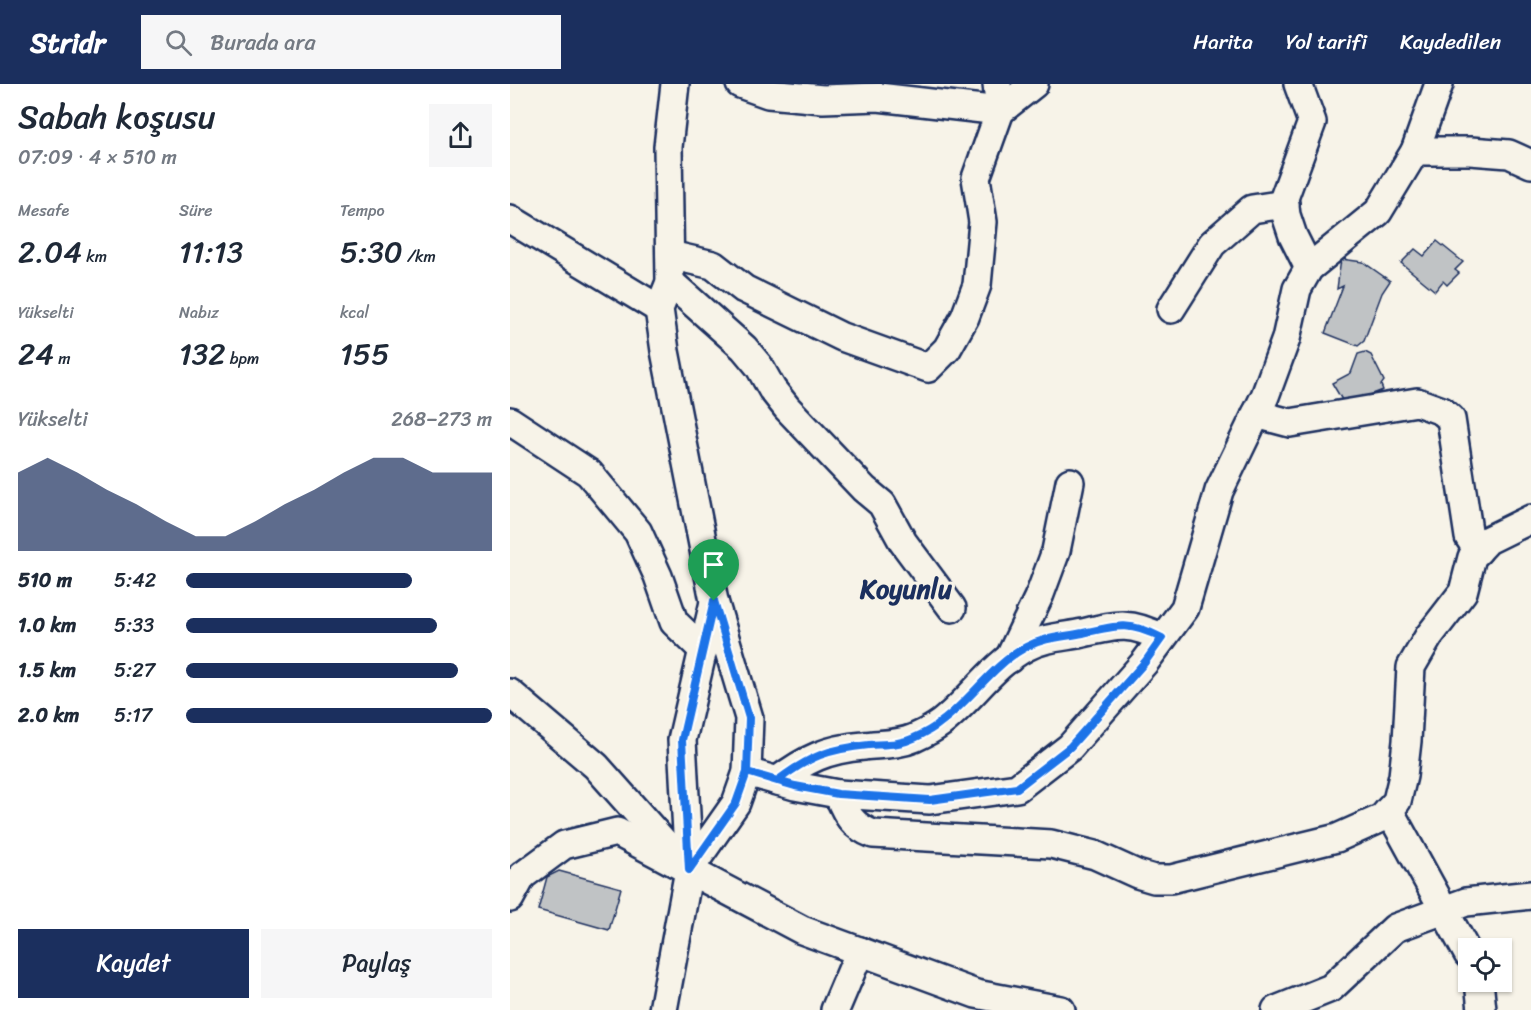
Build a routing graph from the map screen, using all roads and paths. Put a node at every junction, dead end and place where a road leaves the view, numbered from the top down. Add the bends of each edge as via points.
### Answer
1 (675, 84) edge
2 (740, 84) edge
3 (997, 84) edge
4 (1034, 84) edge
5 (1298, 84) edge
6 (1439, 84) edge
7 (791, 90) edge
8 (877, 90) edge
9 (1000, 111) junction
10 (1415, 151) junction
11 (1531, 164) edge
12 (1285, 204) junction
13 (510, 219) edge
14 (670, 255) junction
15 (1309, 268) junction
16 (670, 282) junction
17 (659, 309) junction
18 (1171, 309) dead end
19 (1256, 414) junction
20 (510, 421) edge
21 (1070, 482) dead end
22 (1531, 519) edge
23 (1478, 551) junction
24 (714, 601) junction
25 (952, 608) dead end
26 (1162, 638) junction
27 (703, 650) junction
28 (1009, 659) junction
29 (510, 693) edge
30 (747, 772) junction
31 (777, 781) junction
32 (838, 794) junction
33 (1389, 810) junction
34 (689, 870) junction
35 (1531, 895) edge
36 (510, 898) edge
37 (1445, 910) junction
38 (1460, 938) edge
39 (860, 951) junction
40 (1480, 992) edge
41 (663, 1010) edge
42 (835, 1010) edge
43 (1061, 1010) edge
44 (1276, 1010) edge
45 (1482, 1010) edge

1 - 14 street via 668,147
2 - 7 street via 768,94
3 - 9 street
4 - 9 street
5 - 12 street via 1312,122
6 - 10 street
7 - 8 street via 823,99
8 - 9 street
9 - 14 street via 976,178 983,222 977,285 952,341 928,368 842,337 744,289 713,264
10 - 11 street via 1509,154
10 - 15 street via 1378,212
12 - 15 street via 1293,236
12 - 18 street via 1252,209 1212,244
13 - 17 street
14 - 16 street
15 - 19 street via 1297,289 1286,339
16 - 17 street
16 - 25 street via 744,348 787,408 882,504 903,542
17 - 24 street
19 - 23 street via 1290,423 1418,402 1442,411 1451,419 1469,537
19 - 26 street via 1220,491 1185,608
20 - 27 street via 589,473 638,532 674,622
21 - 28 street via 1056,551
22 - 23 street via 1488,540
23 - 33 street via 1472,557 1463,592 1411,667 1403,776 1396,801
24 - 27 street
24 - 30 street via 749,718
26 - 28 street via 1133,626 1117,625 1048,638
26 - 32 street via 1070,747 1017,788 930,800
27 - 34 street via 682,740
28 - 31 street via 930,730 895,744 818,755
29 - 34 street via 596,766
30 - 31 street
30 - 34 street via 736,803
31 - 32 street
32 - 33 street via 846,814 859,828 873,834 1051,844 1075,848 1154,879 1171,879 1337,838 1382,818
33 - 37 street
34 - 36 street via 617,832 564,845 522,876
34 - 39 street via 802,930
34 - 41 street
35 - 37 street via 1466,902
37 - 38 street
37 - 44 street via 1395,928 1331,988
39 - 42 street
39 - 43 street via 976,994
40 - 45 street

